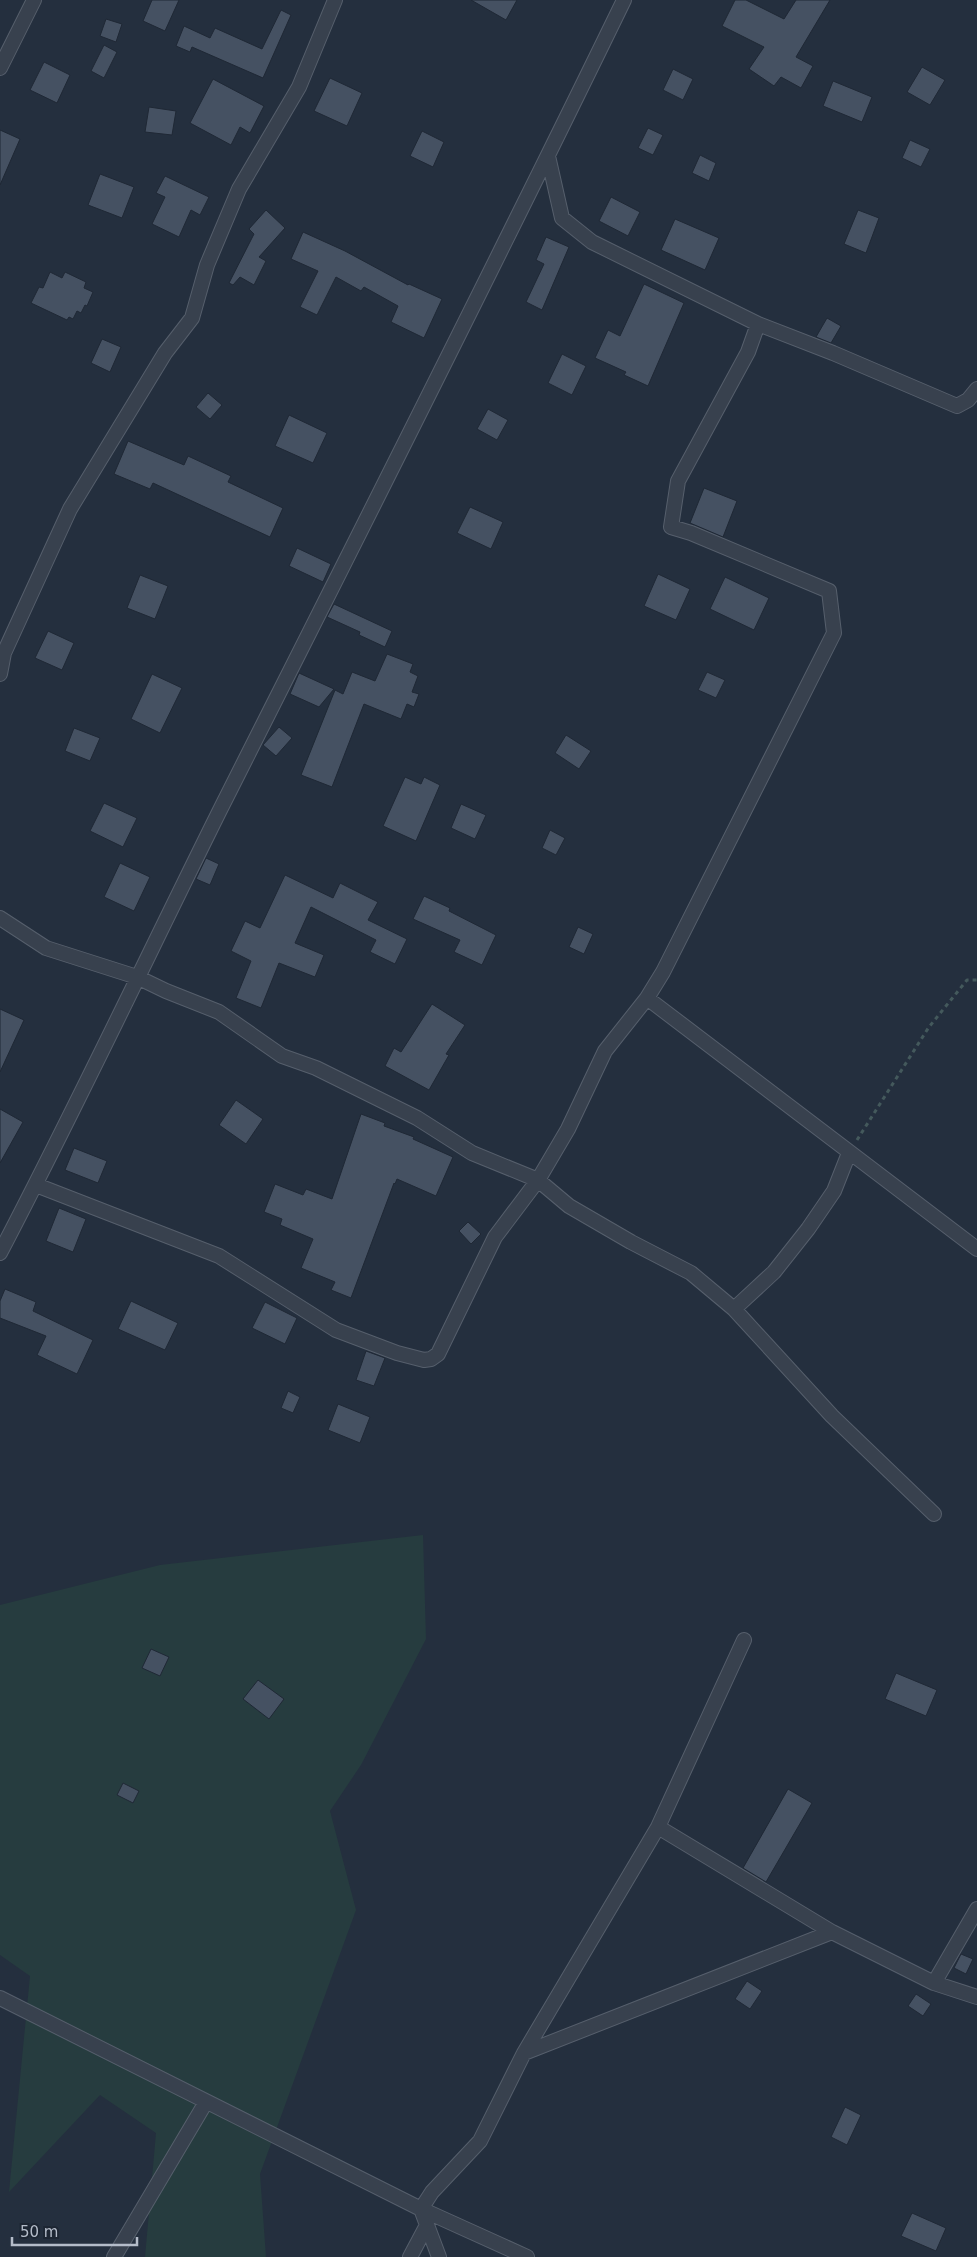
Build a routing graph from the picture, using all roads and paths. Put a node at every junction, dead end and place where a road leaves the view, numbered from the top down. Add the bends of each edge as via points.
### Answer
1 (34, 0) edge
2 (335, 0) edge
3 (624, 0) edge
4 (0, 68) edge
5 (548, 156) junction
6 (758, 324) junction
7 (977, 389) edge
8 (0, 674) edge
9 (0, 918) edge
10 (137, 977) junction
11 (977, 980) edge
12 (647, 998) junction
13 (849, 1152) junction
14 (538, 1180) junction
15 (36, 1185) junction
16 (977, 1249) edge
17 (0, 1253) edge
18 (734, 1310) junction
19 (934, 1514) dead end
20 (744, 1640) dead end
21 (658, 1827) junction
22 (977, 1909) edge
23 (832, 1932) junction
24 (934, 1983) junction
25 (0, 1998) edge
26 (977, 1998) edge
27 (524, 2053) junction
28 (206, 2102) junction
29 (421, 2210) junction
30 (427, 2225) junction
31 (114, 2257) edge
32 (410, 2257) edge
33 (439, 2257) edge
34 (527, 2257) edge

1 - 4 street
2 - 8 street via 300,87 239,189 207,265 192,318 165,353 70,509 4,653
3 - 5 street
5 - 6 street via 562,218 601,246
5 - 10 street
6 - 7 street via 957,406 968,400
6 - 12 street via 748,352 678,480 670,526 829,592 834,633
9 - 10 street via 46,948
10 - 14 street via 219,1012 282,1056 316,1068 417,1118 472,1153
10 - 15 street
11 - 13 path via 967,980 930,1027
12 - 13 street
12 - 14 street via 605,1051 568,1129
13 - 16 street
13 - 18 street via 834,1191 808,1229 774,1272
14 - 15 street via 495,1237 438,1354 424,1360 336,1330 219,1256
14 - 18 street via 570,1206 691,1273
15 - 17 street
18 - 19 street via 832,1416
20 - 21 street
21 - 23 street
21 - 27 street
22 - 24 street
23 - 24 street
23 - 27 street
24 - 26 street
25 - 28 street
27 - 29 street via 480,2141 432,2192
28 - 29 street
28 - 31 street
29 - 30 street
29 - 34 street
30 - 32 street
30 - 33 street

